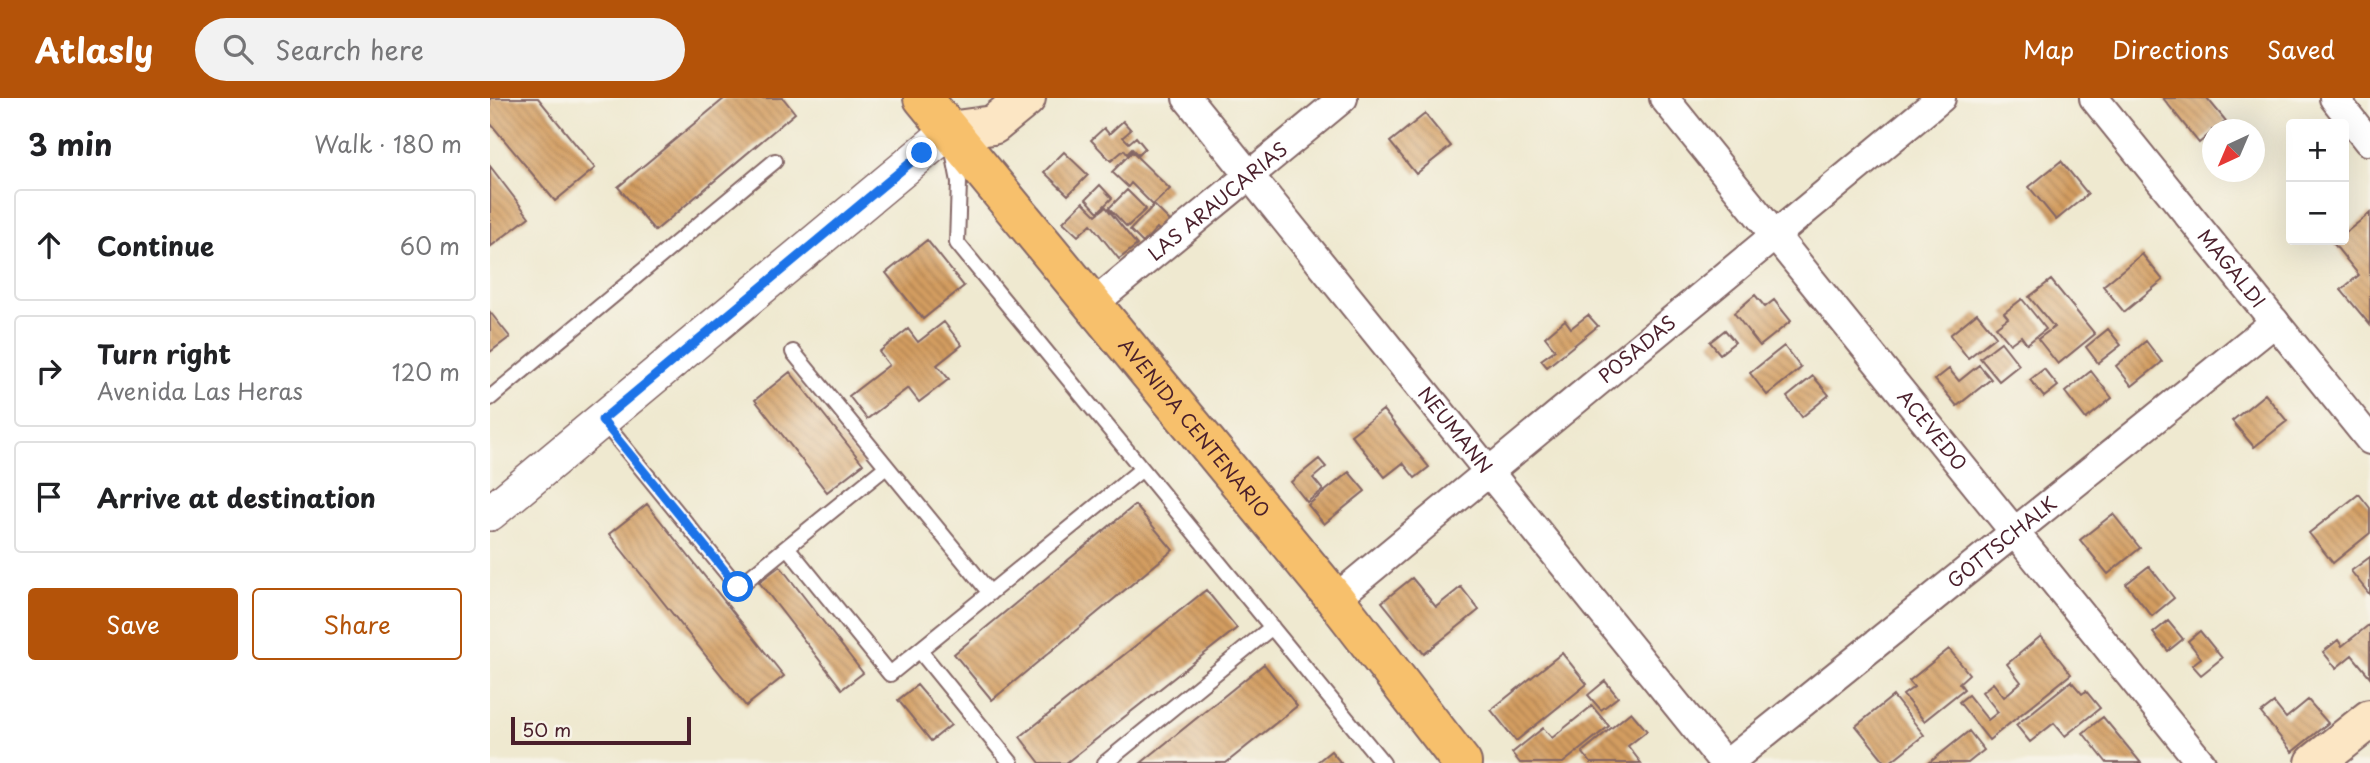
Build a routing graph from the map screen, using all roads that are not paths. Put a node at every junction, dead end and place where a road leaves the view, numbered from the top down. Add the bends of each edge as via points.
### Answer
1 (923, 98) edge
2 (971, 98) edge
3 (1026, 98) edge
4 (1187, 98) edge
5 (1342, 98) edge
6 (1664, 98) edge
7 (1941, 98) edge
8 (2094, 98) edge
9 (2334, 98) edge
10 (949, 131) junction
11 (2368, 141) edge
12 (775, 161) dead end
13 (1249, 175) junction
14 (1775, 235) junction
15 (1092, 304) junction
16 (2275, 322) junction
17 (793, 352) dead end
18 (490, 398) edge
19 (602, 420) junction
20 (2370, 440) edge
21 (886, 467) junction
22 (1142, 469) junction
23 (1489, 472) junction
24 (490, 513) edge
25 (2014, 532) junction
26 (787, 547) junction
27 (990, 593) junction
28 (1335, 599) junction
29 (1272, 627) junction
30 (919, 651) junction
31 (2370, 719) edge
32 (1011, 763) edge
33 (1105, 763) edge
34 (1383, 763) edge
35 (1462, 763) edge
36 (1726, 763) edge
37 (2201, 763) edge
38 (2315, 763) edge

1 - 10 main road, AVENIDA CENTENARIO
2 - 10 main road
3 - 10 main road via 993,125
4 - 13 street, NEUMANN
5 - 13 street, LAS ARAUCARIAS
6 - 14 street, ACEVEDO
7 - 14 street, POSADAS
8 - 16 street, MAGALDI
9 - 11 street
10 - 15 main road, AVENIDA CENTENARIO
10 - 19 street
10 - 22 lane via 959,181 957,243
12 - 18 lane
13 - 15 street, LAS ARAUCARIAS
13 - 23 street, NEUMANN
14 - 23 street, POSADAS
14 - 25 street, ACEVEDO
15 - 28 main road, AVENIDA CENTENARIO
16 - 20 street, MAGALDI
16 - 25 street, GOTTSCHALK
17 - 21 lane
19 - 24 street
19 - 26 lane via 738,587
21 - 26 lane
21 - 27 lane
22 - 27 lane
22 - 29 lane
23 - 28 street, POSADAS
23 - 36 street, NEUMANN
25 - 36 street, GOTTSCHALK
25 - 37 street, ACEVEDO
26 - 30 lane via 890,674
27 - 30 lane
28 - 35 main road, AVENIDA CENTENARIO
29 - 33 lane
29 - 34 lane
30 - 32 lane
31 - 38 main road

